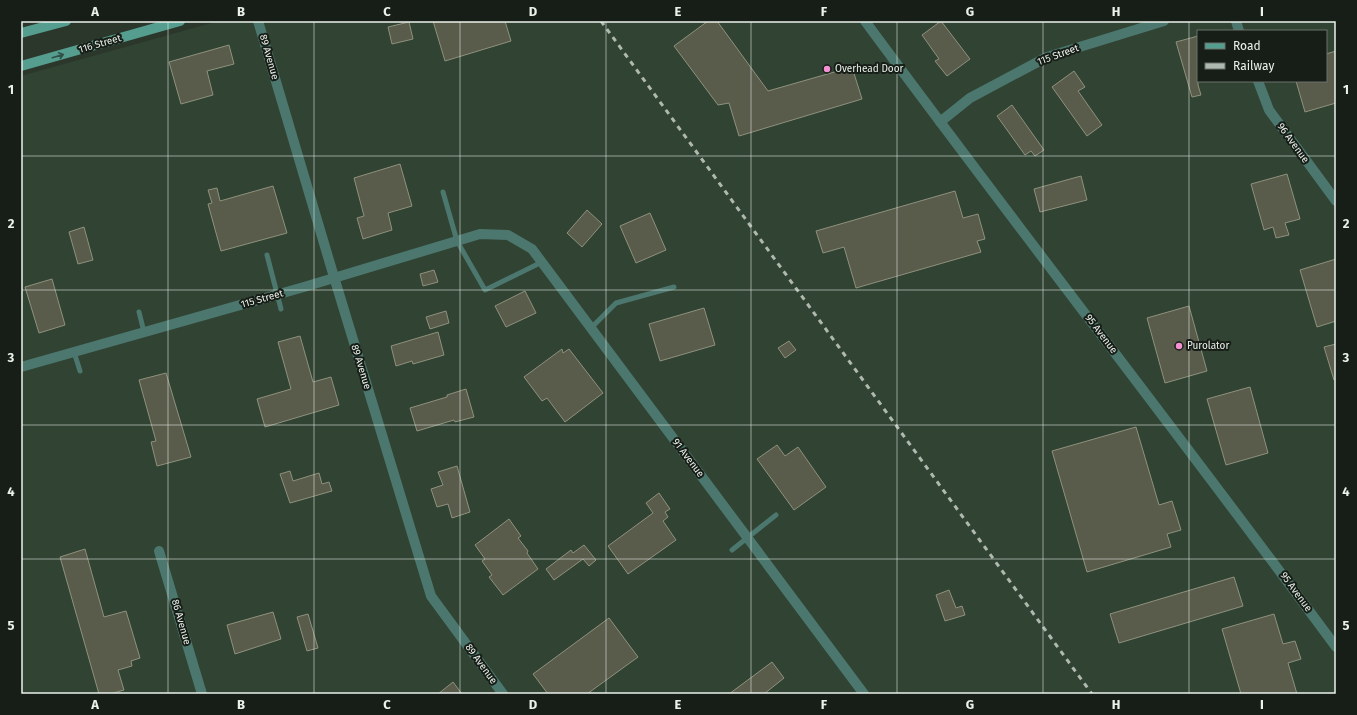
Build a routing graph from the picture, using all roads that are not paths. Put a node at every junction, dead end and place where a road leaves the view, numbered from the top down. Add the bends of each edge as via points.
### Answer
1 (66, 21) edge
2 (180, 21) edge
3 (258, 21) edge
4 (865, 21) edge
5 (1164, 21) edge
6 (21, 33) edge
7 (21, 66) edge
8 (1258, 82) edge
9 (940, 122) junction
10 (443, 192) dead end
11 (1336, 201) edge
12 (503, 235) joint
13 (457, 241) junction
14 (266, 255) dead end
15 (542, 262) junction
16 (334, 277) junction
17 (674, 287) dead end
18 (277, 294) junction
19 (281, 309) dead end
20 (139, 312) dead end
21 (591, 328) junction
22 (144, 332) junction
23 (74, 352) junction
24 (21, 367) edge
25 (80, 371) dead end
26 (776, 515) dead end
27 (747, 538) junction
28 (160, 550) dead end
29 (732, 550) dead end
30 (1336, 646) edge
31 (202, 694) edge
32 (503, 694) edge
33 (864, 694) edge

1 - 6 main road
7 -> 2 main road, 116 Street
3 - 16 street, 89 Avenue
4 - 9 street, 95 Avenue
5 - 9 street, 115 Street via 1047,57 970,98
8 - 11 street, 96 Avenue via 1269,110
9 - 30 street, 95 Avenue
10 - 13 lane
12 - 13 street, 115 Street via 480,234
12 - 15 street, 91 Avenue via 508,235 532,249
13 - 15 lane via 484,290
13 - 16 street, 115 Street
14 - 18 lane
15 - 21 street, 91 Avenue
16 - 18 street, 115 Street
16 - 32 street, 89 Avenue via 431,596
17 - 21 lane via 616,303
18 - 19 lane
18 - 22 street, 115 Street
20 - 22 lane
21 - 27 street, 91 Avenue
22 - 23 street, 115 Street
23 - 24 street, 115 Street
23 - 25 lane
26 - 27 lane
27 - 29 lane
27 - 33 street, 91 Avenue
28 - 31 street, 86 Avenue

